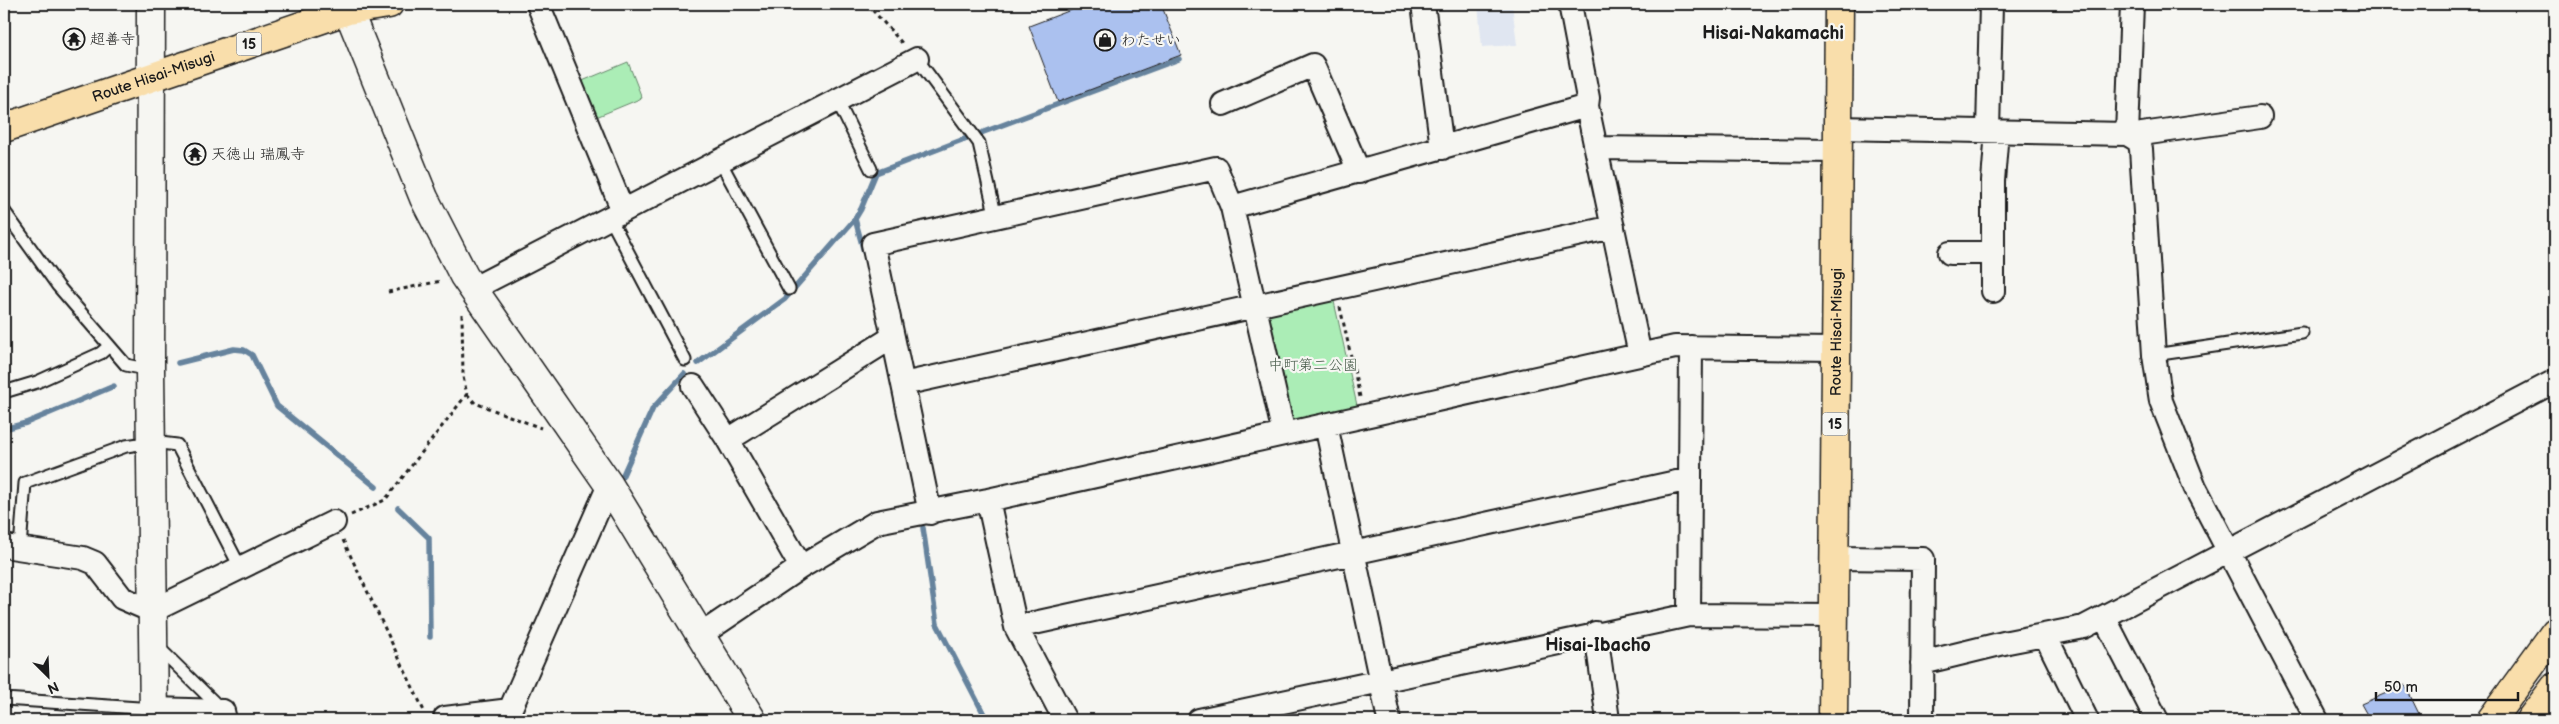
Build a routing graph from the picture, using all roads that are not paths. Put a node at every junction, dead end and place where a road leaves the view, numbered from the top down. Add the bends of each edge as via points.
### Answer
1 (150, 4) edge
2 (385, 4) edge
3 (538, 4) edge
4 (1423, 4) edge
5 (1570, 4) edge
6 (1839, 4) edge
7 (1991, 4) edge
8 (2132, 4) edge
9 (348, 10) junction
10 (917, 59) joint
11 (150, 78) junction
12 (838, 102) junction
13 (1223, 104) dead end
14 (1587, 106) junction
15 (2260, 117) dead end
16 (4, 128) edge
17 (1992, 131) junction
18 (2131, 136) junction
19 (1838, 139) junction
20 (1442, 148) junction
21 (1596, 148) junction
22 (720, 161) junction
23 (870, 169) dead end
24 (1359, 172) junction
25 (1232, 207) junction
26 (4, 211) edge
27 (617, 215) junction
28 (996, 218) junction
29 (1613, 227) junction
30 (1950, 253) dead end
31 (1992, 253) junction
32 (468, 283) junction
33 (789, 289) dead end
34 (1993, 291) dead end
35 (1255, 307) junction
36 (2302, 333) dead end
37 (893, 337) junction
38 (109, 346) junction
39 (1691, 346) junction
40 (1835, 349) junction
41 (1640, 355) junction
42 (2154, 355) junction
43 (685, 360) dead end
44 (150, 370) junction
45 (2555, 381) edge
46 (903, 384) junction
47 (693, 386) dead end
48 (4, 392) edge
49 (1326, 425) junction
50 (1284, 434) junction
51 (728, 440) junction
52 (152, 442) junction
53 (1690, 479) junction
54 (609, 485) junction
55 (988, 500) junction
56 (930, 513) junction
57 (334, 522) road end
58 (12, 547) edge
59 (2229, 551) junction
60 (1353, 552) junction
61 (1834, 558) junction
62 (240, 567) junction
63 (801, 567) junction
64 (152, 610) junction
65 (1689, 615) junction
66 (1833, 616) junction
67 (2104, 617) junction
68 (1016, 627) junction
69 (2555, 632) edge
70 (1596, 633) junction
71 (2045, 635) junction
72 (698, 636) junction
73 (152, 641) junction
74 (1922, 663) junction
75 (1380, 681) junction
76 (2555, 687) edge
77 (4, 699) edge
78 (154, 715) edge
79 (224, 716) edge
80 (1239, 716) edge
81 (440, 720) edge
82 (752, 720) edge
83 (1065, 720) edge
84 (1199, 720) edge
85 (1389, 720) edge
86 (1608, 720) edge
87 (1833, 720) edge
88 (1922, 720) edge
89 (2087, 720) edge
90 (2157, 720) edge
91 (2317, 720) edge
92 (2491, 720) edge
93 (2530, 720) edge

1 - 11 street
2 - 9 main road, Route Hisai-Misugi / 15
3 - 27 street
4 - 20 street
5 - 14 street
6 - 19 main road, Route Hisai-Misugi / 15
7 - 17 street
8 - 18 street
9 - 11 main road, Route Hisai-Misugi / 15
9 - 32 street via 424,198
10 - 12 street
10 - 28 lane via 979,143
11 - 16 main road, Route Hisai-Misugi / 15
11 - 44 street
12 - 22 street
12 - 23 lane
13 - 24 street via 1313,65
14 - 20 street
14 - 21 street
15 - 18 street
17 - 18 street
17 - 19 street
17 - 31 street
18 - 42 street via 2139,141 2141,149
19 - 21 street
19 - 40 main road, Route Hisai-Misugi / 15
20 - 24 street
21 - 29 street
22 - 27 street
22 - 33 lane
24 - 25 street
25 - 28 street via 1216,168
25 - 35 street
26 - 38 lane via 58,286
27 - 32 street
27 - 43 lane
28 - 37 street via 873,244
29 - 35 street
29 - 41 street
30 - 31 street
31 - 34 street
32 - 54 street
35 - 46 street
35 - 50 street
36 - 42 lane
37 - 46 street
37 - 51 street
38 - 44 lane via 126,365
38 - 48 lane via 37,382
39 - 40 street
39 - 41 street
39 - 53 street
40 - 61 main road, Route Hisai-Misugi / 15
41 - 49 street
42 - 59 street via 2161,401 2176,443
44 - 52 street
45 - 59 street
46 - 56 street
47 - 51 street
49 - 50 street
49 - 60 street
50 - 55 street
51 - 63 street
52 - 58 lane via 126,446 25,483
52 - 62 lane via 178,445
52 - 64 street
53 - 60 street
53 - 65 street
54 - 72 street
54 - 81 street via 510,710
55 - 56 street
55 - 68 street
56 - 63 street via 877,522
57 - 62 street
58 - 64 street via 83,558 94,563 122,598
59 - 67 street
59 - 91 street
60 - 68 street
60 - 75 street
61 - 66 main road, Route Hisai-Misugi / 15
61 - 74 street via 1923,559
62 - 64 street
63 - 72 street
64 - 73 street
65 - 66 street
65 - 70 street
66 - 87 main road, Route Hisai-Misugi / 15
67 - 71 street via 2084,627
67 - 90 street
68 - 83 street
69 - 92 main road
70 - 75 street
70 - 86 street
71 - 74 street
71 - 89 street
72 - 82 street
73 - 78 street
73 - 79 lane
74 - 88 street
75 - 80 street
75 - 85 street
76 - 93 main road
77 - 78 lane
78 - 79 street
80 - 84 street

